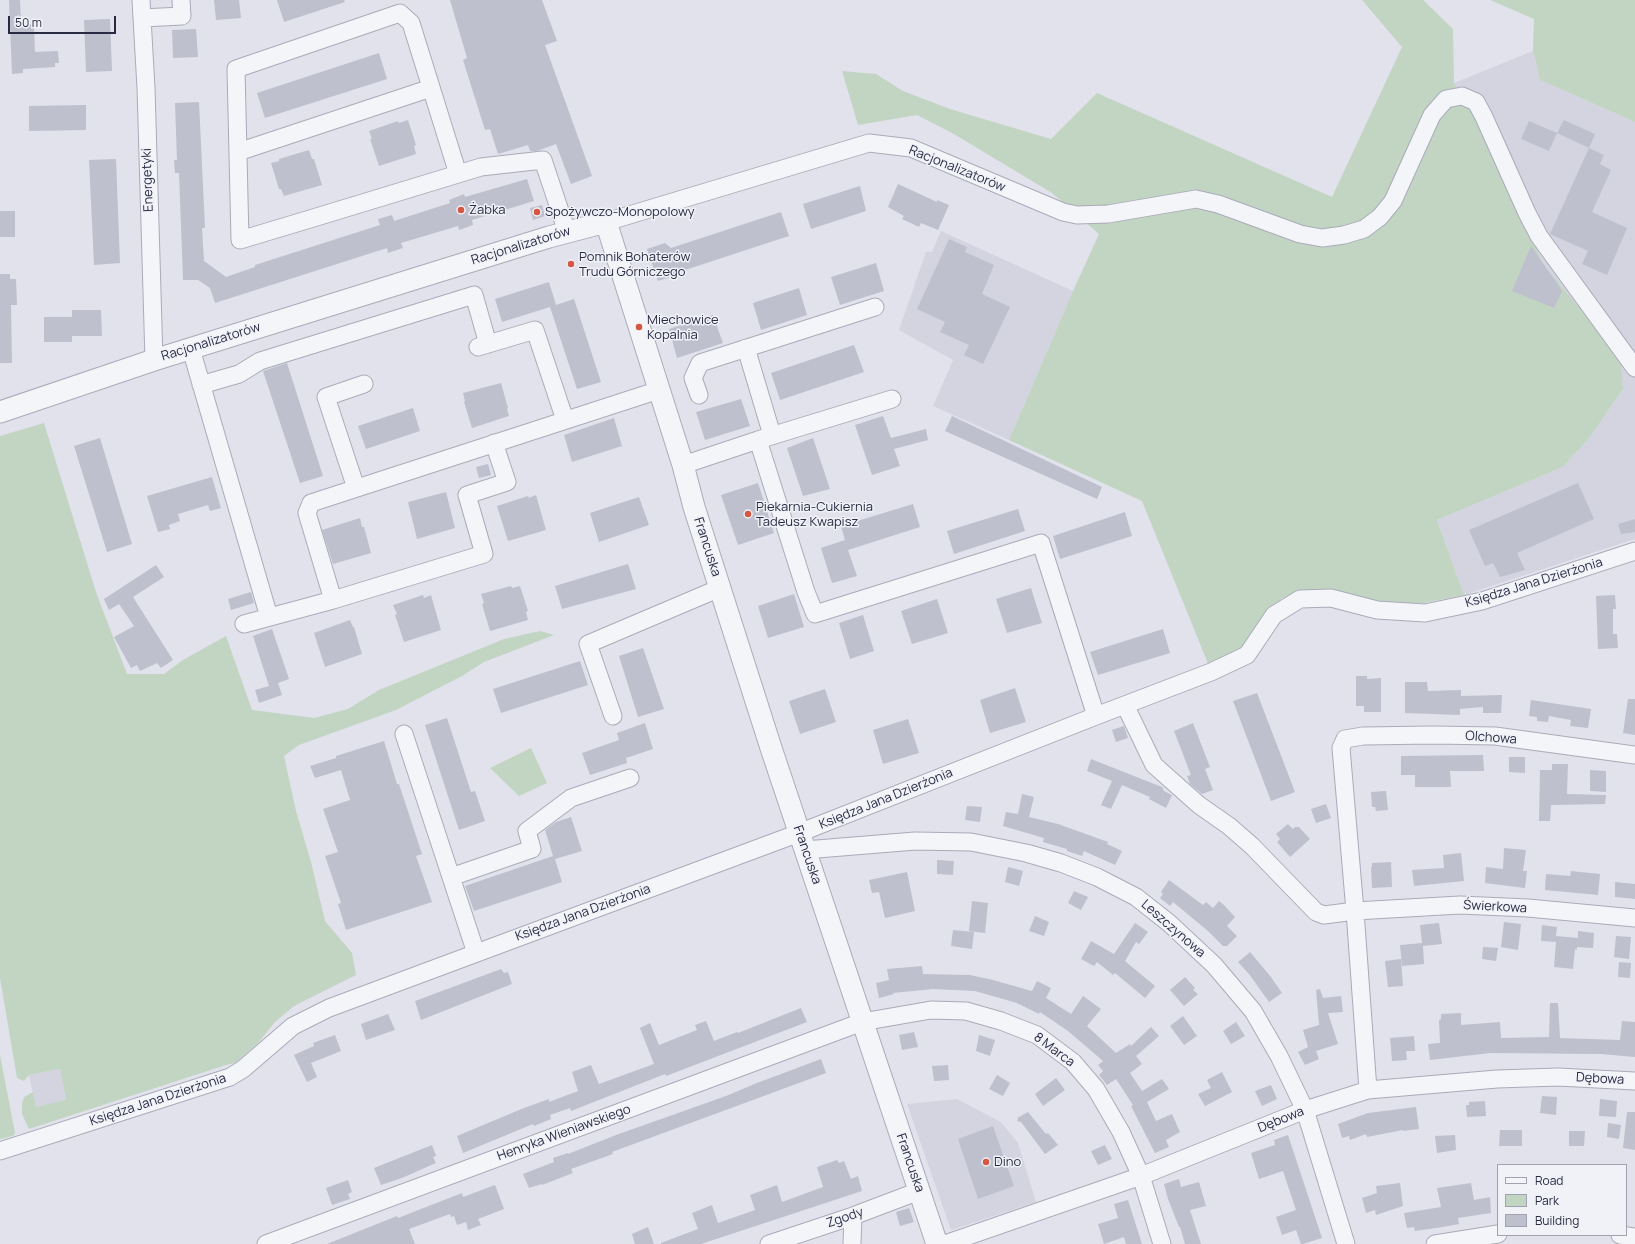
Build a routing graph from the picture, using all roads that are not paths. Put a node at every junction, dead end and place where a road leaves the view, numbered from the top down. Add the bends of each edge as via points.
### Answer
1 (141, 0) edge
2 (181, 0) edge
3 (142, 18) junction
4 (431, 88) junction
5 (238, 152) junction
6 (458, 174) junction
7 (606, 222) junction
8 (567, 232) junction
9 (875, 306) dead end
10 (191, 348) junction
11 (746, 348) junction
12 (154, 360) junction
13 (1635, 368) edge
14 (364, 384) dead end
15 (201, 385) junction
16 (659, 390) junction
17 (699, 395) dead end
18 (892, 398) dead end
19 (0, 412) edge
20 (565, 420) junction
21 (765, 437) junction
22 (494, 443) junction
23 (683, 465) junction
24 (356, 488) junction
25 (1635, 551) edge
26 (720, 588) junction
27 (333, 600) junction
28 (269, 617) junction
29 (244, 624) dead end
30 (1125, 705) junction
31 (612, 716) dead end
32 (1096, 716) junction
33 (404, 734) dead end
34 (1635, 755) edge
35 (630, 778) dead end
36 (802, 842) junction
37 (451, 877) junction
38 (1355, 911) junction
39 (1635, 918) edge
40 (476, 953) junction
41 (862, 1022) junction
42 (1635, 1081) edge
43 (1368, 1090) junction
44 (1305, 1110) junction
45 (0, 1151) edge
46 (1141, 1176) junction
47 (919, 1191) junction
48 (853, 1216) junction
49 (1497, 1234) edge
50 (266, 1244) edge
51 (769, 1244) edge
52 (852, 1244) edge
53 (937, 1244) edge
54 (945, 1244) edge
55 (1162, 1244) edge
56 (1346, 1244) edge
57 (1435, 1244) edge

1 - 3 street, Energetyki
2 - 3 street via 182,16
3 - 12 street, Energetyki
4 - 5 street
4 - 5 street via 411,23 400,13 236,69
4 - 6 street
5 - 6 street via 240,240
6 - 8 street via 481,167 543,160
7 - 8 street, Racjonalizatorów
7 - 13 street, Racjonalizatorów via 869,143 911,148 1063,212 1077,215 1108,214 1196,199 1218,204 1300,234 1322,238 1344,235 1364,228 1380,217 1393,201 1432,115 1446,100 1462,96 1476,102 1539,236
7 - 16 street, Francuska
8 - 10 street, Racjonalizatorów
9 - 11 street
10 - 12 street, Racjonalizatorów
10 - 15 street
11 - 17 street via 700,363 693,378
11 - 21 street
12 - 19 street, Racjonalizatorów
14 - 24 street via 326,397
15 - 20 street via 239,374 260,360 474,295 483,346 535,330
15 - 28 street
16 - 20 street
16 - 23 street, Francuska
18 - 21 street
20 - 22 street
21 - 23 street
21 - 32 street via 806,592 815,614 1041,544
22 - 24 street
22 - 27 street via 507,482 467,495 484,554
23 - 26 street, Francuska
24 - 27 street via 311,503 307,513
25 - 30 street, Księdza Jana Dzierżonia via 1482,601 1425,613 1377,610 1331,598 1300,599 1274,615 1247,656
26 - 31 street via 588,644
26 - 36 street, Francuska
27 - 28 street
28 - 29 street
30 - 32 street, Księdza Jana Dzierżonia
30 - 38 street, Świerkowa via 1154,764 1194,801 1252,846 1316,912 1324,915
32 - 36 street, Księdza Jana Dzierżonia
33 - 37 street
34 - 38 street, Olchowa via 1494,736 1363,736 1345,739 1341,748
35 - 37 street via 571,798 528,830 532,849
36 - 40 street, Księdza Jana Dzierżonia
36 - 41 street, Francuska
36 - 44 street, Leszczynowa via 970,842 1062,863 1136,897 1169,923 1214,965 1253,1011 1280,1056
37 - 40 street
38 - 39 street, Świerkowa via 1460,905 1528,908
38 - 43 street
40 - 45 street, Księdza Jana Dzierżonia via 329,1008 294,1026 230,1077
41 - 46 street, 8 Marca via 931,1010 966,1011 1037,1035 1073,1062 1096,1089 1121,1132
41 - 47 street, Francuska
41 - 50 street, Henryka Wieniawskiego
42 - 43 street, Dębowa via 1558,1077 1497,1079
43 - 44 street, Dębowa
44 - 46 street, Dębowa
44 - 56 street, Leszczynowa
46 - 54 street, Dębowa
46 - 55 street, 8 Marca
47 - 48 street, Zgody
47 - 53 street, Francuska
48 - 51 street, Zgody
48 - 52 street
49 - 57 street

